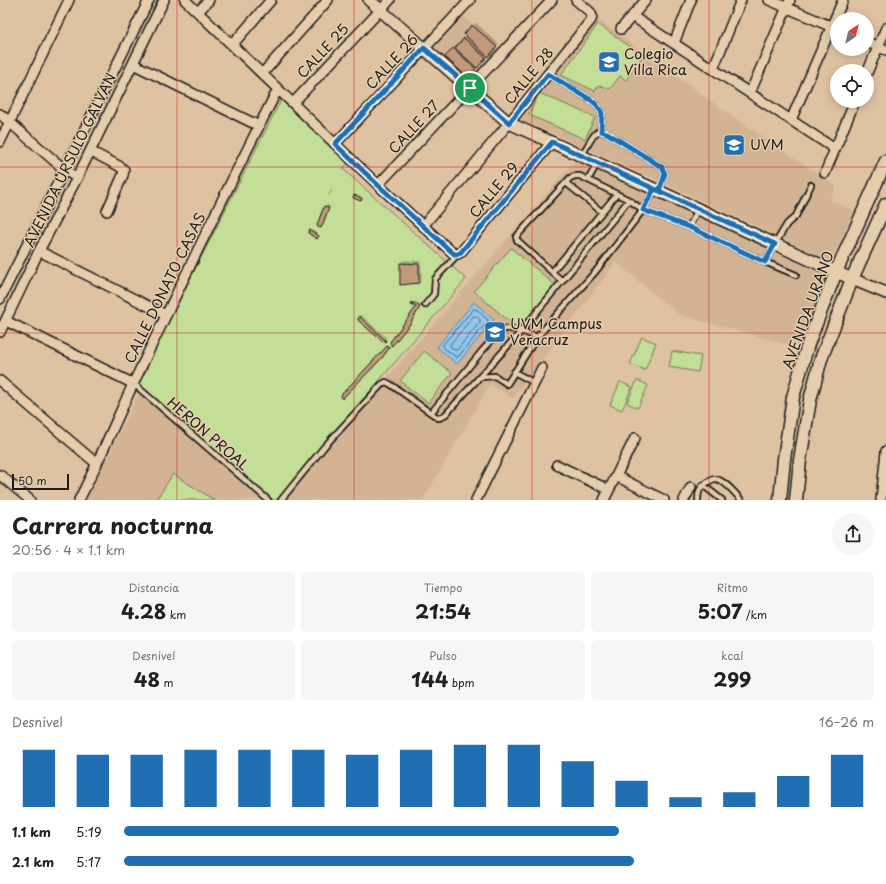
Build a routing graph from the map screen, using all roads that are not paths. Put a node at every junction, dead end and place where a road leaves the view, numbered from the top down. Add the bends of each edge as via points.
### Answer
1 (69, 0) edge
2 (149, 0) edge
3 (164, 0) edge
4 (184, 0) edge
5 (209, 0) edge
6 (271, 0) edge
7 (328, 0) edge
8 (370, 0) edge
9 (390, 0) edge
10 (470, 0) edge
11 (552, 0) edge
12 (576, 0) edge
13 (646, 0) edge
14 (691, 0) edge
15 (741, 0) edge
16 (769, 0) edge
17 (843, 0) edge
18 (788, 4) edge
19 (381, 10) junction
20 (198, 12) junction
21 (839, 12) edge
22 (632, 16) junction
23 (830, 26) edge
24 (886, 28) edge
25 (621, 29) dead end
26 (830, 37) edge
27 (674, 43) junction
28 (232, 45) junction
29 (424, 48) junction
30 (882, 48) edge
31 (133, 64) junction
32 (872, 64) edge
33 (713, 69) junction
34 (262, 74) junction
35 (548, 74) junction
36 (470, 88) junction
37 (278, 89) junction
38 (750, 93) junction
39 (293, 104) junction
40 (852, 108) edge
41 (0, 114) edge
42 (791, 120) junction
43 (10, 122) junction
44 (509, 123) junction
45 (259, 126) junction
46 (601, 131) junction
47 (0, 142) edge
48 (552, 142) junction
49 (335, 144) junction
50 (835, 149) junction
51 (90, 152) junction
52 (582, 156) junction
53 (886, 161) edge
54 (598, 163) junction
55 (65, 170) junction
56 (824, 173) dead end
57 (77, 178) junction
58 (588, 180) junction
59 (566, 183) junction
60 (378, 185) junction
61 (811, 185) dead end
62 (656, 190) junction
63 (617, 194) junction
64 (629, 200) junction
65 (886, 204) edge
66 (698, 209) junction
67 (643, 210) junction
68 (107, 211) dead end
69 (602, 212) junction
70 (423, 226) junction
71 (689, 227) junction
72 (775, 244) junction
73 (40, 251) junction
74 (458, 254) junction
75 (765, 262) junction
76 (552, 272) junction
77 (836, 272) junction
78 (796, 275) dead end
79 (852, 279) junction
80 (562, 281) junction
81 (886, 292) edge
82 (0, 299) edge
83 (424, 305) dead end
84 (166, 315) junction
85 (6, 321) junction
86 (521, 331) junction
87 (0, 332) edge
88 (537, 337) junction
89 (542, 368) dead end
90 (514, 372) junction
91 (480, 377) junction
92 (0, 381) edge
93 (535, 383) junction
94 (134, 384) junction
95 (431, 413) junction
96 (635, 438) dead end
97 (886, 451) edge
98 (97, 464) junction
99 (557, 465) dead end
100 (0, 475) edge
101 (613, 483) junction
102 (703, 485) junction
103 (691, 487) dead end
104 (30, 500) edge
105 (80, 500) edge
106 (268, 500) edge
107 (281, 500) edge
108 (477, 500) edge
109 (604, 500) edge
110 (650, 500) edge
111 (664, 500) edge
112 (684, 500) edge
113 (698, 500) edge
114 (722, 500) edge
115 (742, 500) edge
116 (780, 500) edge
117 (796, 500) edge
118 (881, 500) edge

1 - 43 street
2 - 55 street, AVENIDA URSULO GALVAN
3 - 31 street, AVENIDA URSULO GALVAN
4 - 20 street
5 - 20 street
6 - 28 street
7 - 34 street
8 - 19 street
9 - 19 street, CALLE 25
10 - 29 street, CALLE 26
11 - 36 street, CALLE 27
12 - 35 street, CALLE 28 via 590,12 591,20
13 - 22 street
14 - 27 street
15 - 33 street
16 - 18 street
17 - 21 street
18 - 23 street
18 - 38 street
19 - 29 street
19 - 39 street, CALLE 25
20 - 28 street
22 - 25 street
22 - 27 street
24 - 30 street
26 - 42 street
27 - 33 street
28 - 34 street
29 - 36 street
29 - 49 street, CALLE 26
30 - 32 street
31 - 45 street
31 - 51 street, AVENIDA URSULO GALVAN
33 - 38 street
34 - 37 street
35 - 44 street, CALLE 28
35 - 46 lane via 597,105 602,113
36 - 44 street
36 - 60 street, CALLE 27
37 - 39 street
37 - 45 street, CALLE DONATO CASAS
38 - 42 street
39 - 49 street
40 - 50 street
41 - 43 street
42 - 50 street
43 - 47 street
43 - 55 street
44 - 48 street
44 - 70 street, CALLE 28
45 - 84 street, CALLE DONATO CASAS
46 - 52 lane via 592,138
46 - 62 lane via 662,167 665,174
48 - 52 street
48 - 74 street, CALLE 29
49 - 60 street
50 - 56 street
51 - 57 street, AVENIDA URSULO GALVAN
51 - 68 street via 124,170 124,176
52 - 54 street
53 - 77 main road, AVENIDA URANO
54 - 58 lane
54 - 62 street
55 - 57 street
55 - 82 street, AVENIDA URSULO GALVAN
57 - 73 street, AVENIDA URSULO GALVAN
58 - 59 lane via 575,176
58 - 63 lane
59 - 69 lane
59 - 76 lane via 516,237
60 - 70 street
61 - 72 lane via 796,216 787,224
62 - 66 street
62 - 67 lane
63 - 64 lane
63 - 69 lane
64 - 67 lane
64 - 80 lane
65 - 79 main road, AVENIDA URANO
66 - 71 lane
66 - 72 street
67 - 71 lane
67 - 88 lane via 596,272
69 - 76 lane
70 - 74 street via 454,254
71 - 75 lane
72 - 75 lane
72 - 77 street
73 - 84 street
73 - 85 street, AVENIDA URSULO GALVAN
74 - 83 lane via 435,279 434,294
75 - 78 lane
76 - 80 lane
77 - 79 street
77 - 116 main road, AVENIDA URANO via 808,344 793,396
79 - 81 street
79 - 117 main road, AVENIDA URANO via 821,359 810,400
80 - 86 lane
84 - 94 street, CALLE DONATO CASAS
85 - 87 street, AVENIDA URSULO GALVAN
85 - 94 street
86 - 88 lane
86 - 91 lane
86 - 95 lane via 509,328 501,330
88 - 90 lane
89 - 93 street
90 - 91 lane via 506,384 494,376
90 - 93 lane
91 - 95 lane via 442,417 438,418
92 - 98 street
93 - 108 street
94 - 98 street, CALLE DONATO CASAS
94 - 106 lane, HERON PROAL
95 - 107 lane via 390,384 382,384 324,447
96 - 101 street
97 - 118 street
98 - 105 street, CALLE DONATO CASAS
99 - 101 street
100 - 104 street
101 - 109 street
101 - 110 street
101 - 111 street
102 - 113 lane via 698,493
102 - 114 lane
102 - 115 lane via 713,479 724,482
103 - 112 street

